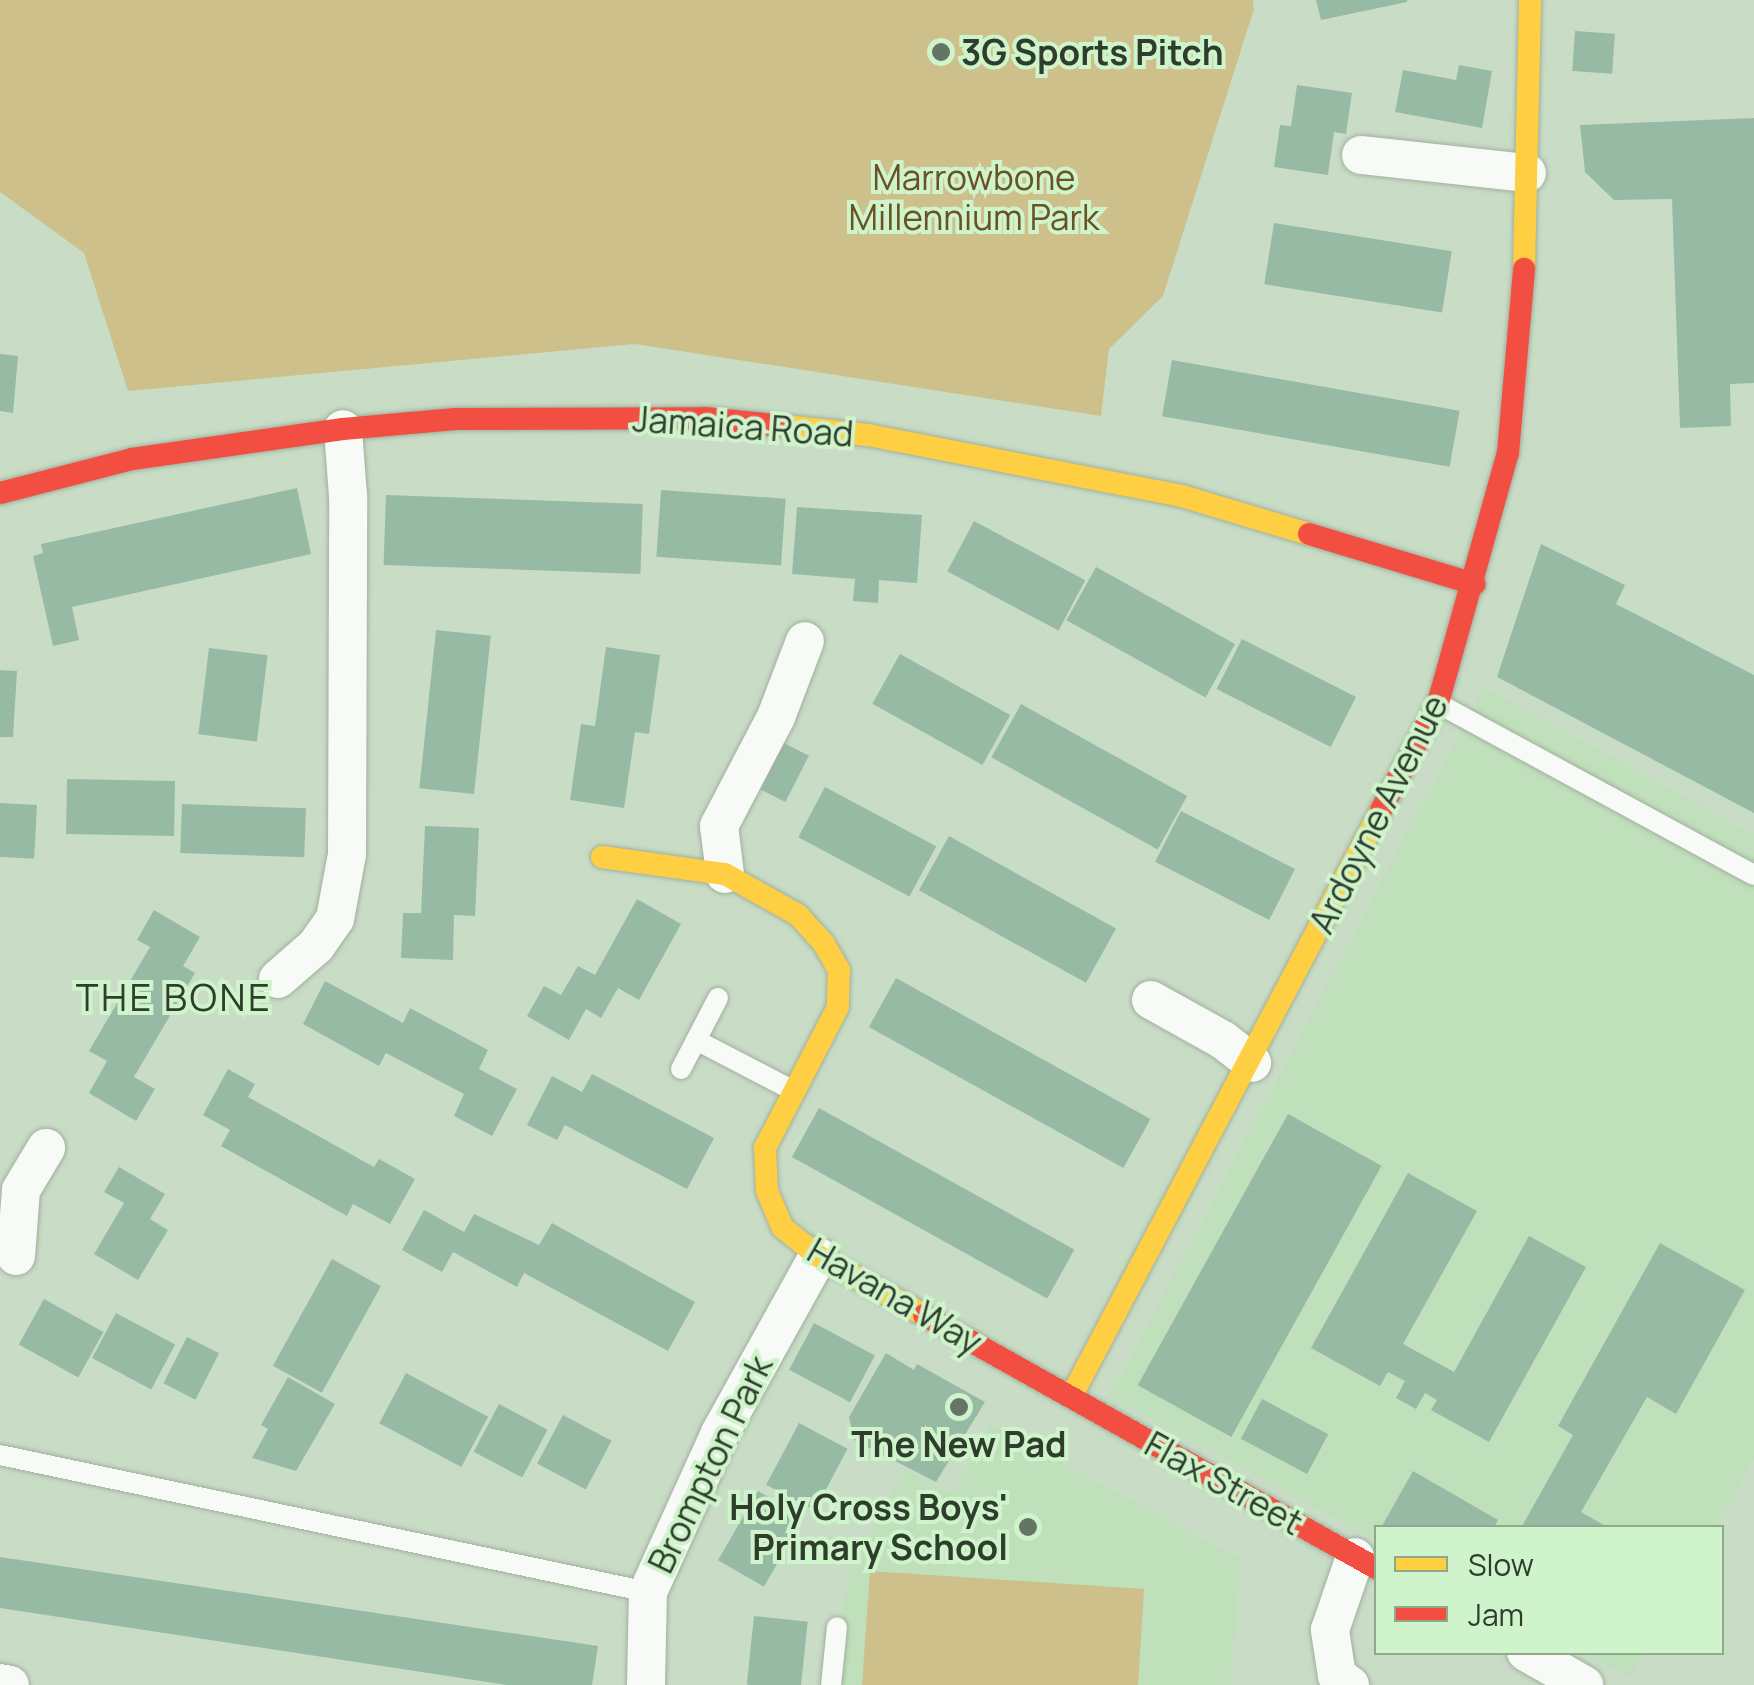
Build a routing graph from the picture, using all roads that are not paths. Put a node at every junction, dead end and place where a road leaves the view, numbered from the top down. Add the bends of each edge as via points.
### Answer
1 (1530, 0) edge
2 (1361, 155) dead end
3 (1527, 173) junction
4 (343, 429) junction
5 (0, 493) edge
6 (1475, 584) junction
7 (806, 641) dead end
8 (1438, 703) junction
9 (602, 857) dead end
10 (724, 874) junction
11 (1754, 874) edge
12 (278, 978) dead end
13 (718, 998) dead end
14 (1151, 1000) dead end
15 (696, 1040) junction
16 (1252, 1063) junction
17 (681, 1068) dead end
18 (792, 1090) junction
19 (46, 1148) dead end
20 (10, 1186) edge
21 (16, 1256) dead end
22 (818, 1256) junction
23 (1071, 1397) junction
24 (0, 1455) edge
25 (1366, 1563) edge
26 (648, 1592) junction
27 (836, 1627) dead end
28 (1531, 1655) edge
29 (0, 1684) edge
30 (10, 1685) edge
31 (646, 1685) edge
32 (831, 1685) edge
33 (1350, 1685) edge
34 (1584, 1685) edge

1 - 3 street, Ardoyne Avenue
2 - 3 street
3 - 6 street, Ardoyne Avenue via 1517,386 1508,453
4 - 5 street, Jamaica Road via 132,459
4 - 6 street, Jamaica Road via 456,419 705,418 868,435 1182,496
4 - 12 street via 347,854 336,919
6 - 8 street, Ardoyne Avenue
7 - 10 street via 776,717 719,826
8 - 11 lane
8 - 16 street, Ardoyne Avenue
9 - 10 street
10 - 18 street, Havana Way via 798,916 838,970 838,1007
13 - 15 lane
14 - 16 street
15 - 17 lane
15 - 18 lane
16 - 23 street, Ardoyne Avenue
18 - 22 street, Havana Way via 765,1148 767,1191 782,1227
19 - 20 street
20 - 21 street
22 - 23 street, Havana Way
22 - 26 street, Brompton Park via 720,1433
23 - 25 street, Flax Street
24 - 26 lane
25 - 33 street via 1330,1630 1337,1676
26 - 31 street, Brompton Park
27 - 32 lane
28 - 34 street
29 - 30 street

